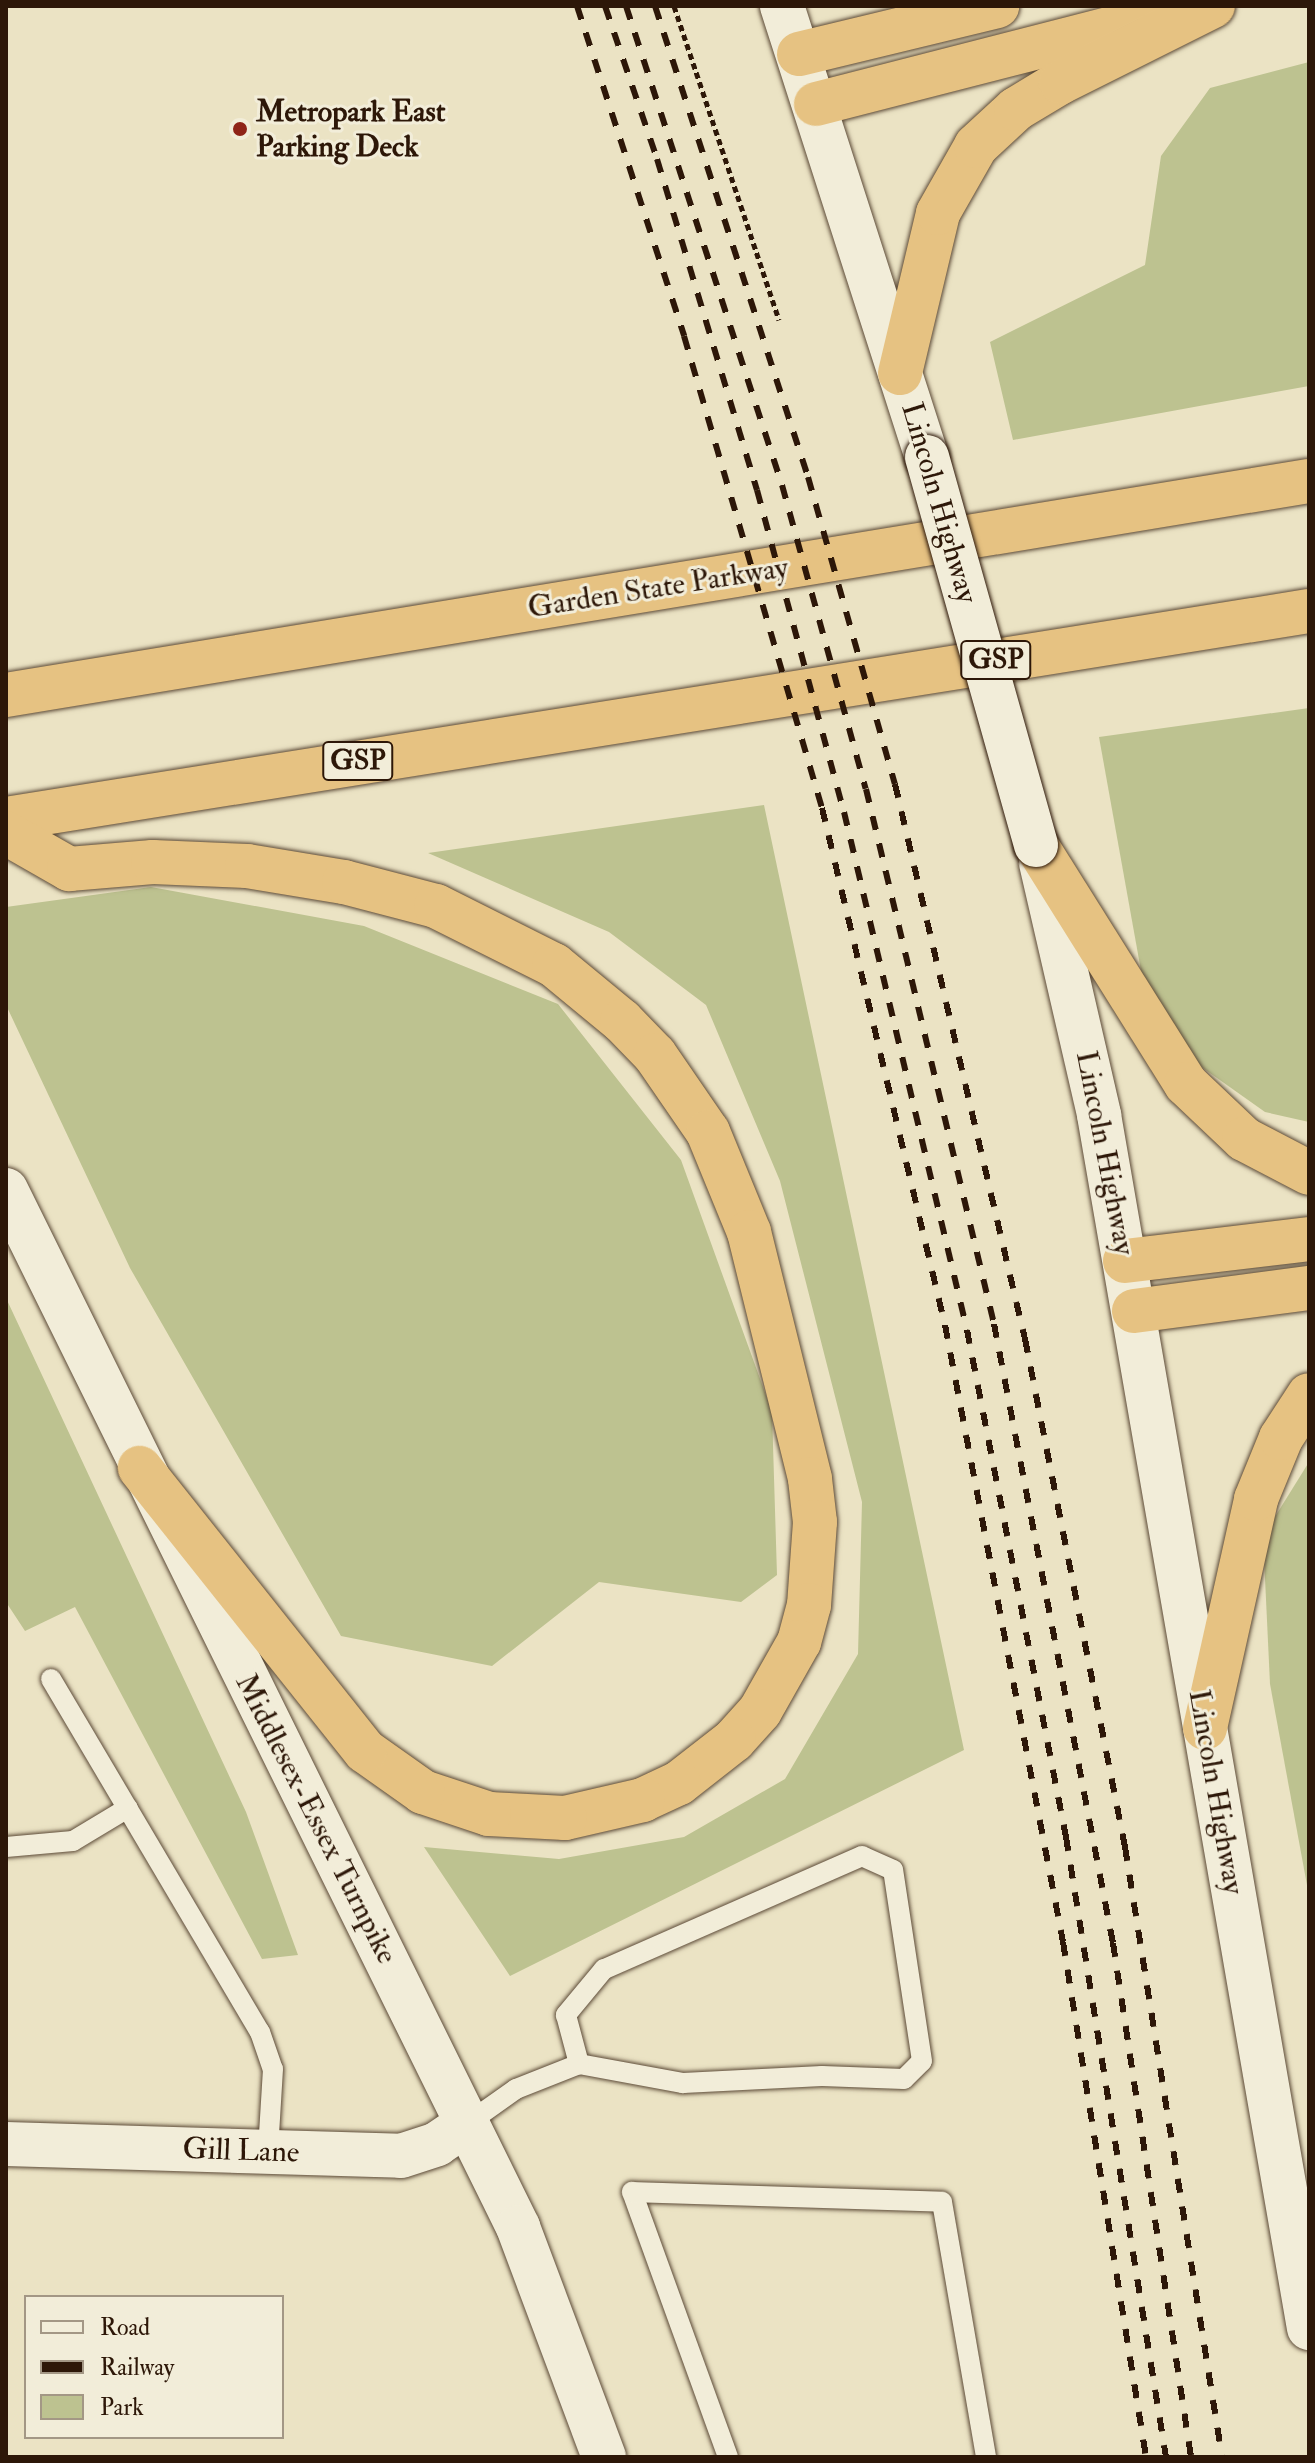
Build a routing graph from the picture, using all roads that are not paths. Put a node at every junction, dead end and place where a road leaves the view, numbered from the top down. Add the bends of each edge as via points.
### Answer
1 (782, 6) edge
2 (997, 6) edge
3 (1198, 6) edge
4 (1213, 6) edge
5 (799, 54) junction
6 (816, 104) junction
7 (900, 373) junction
8 (1309, 481) edge
9 (1309, 611) edge
10 (6, 695) edge
11 (6, 819) edge
12 (6, 833) edge
13 (1036, 845) junction
14 (1309, 1173) edge
15 (6, 1190) edge
16 (1309, 1239) edge
17 (1125, 1261) junction
18 (1309, 1288) edge
19 (1134, 1311) junction
20 (1309, 1395) edge
21 (140, 1468) junction
22 (51, 1679) dead end
23 (1205, 1728) junction
24 (128, 1808) junction
25 (6, 1847) edge
26 (579, 2064) junction
27 (468, 2123) junction
28 (6, 2144) edge
29 (268, 2151) junction
30 (1309, 2328) edge
31 (604, 2457) edge
32 (728, 2457) edge
33 (986, 2457) edge

1 - 5 main road, Lincoln Highway
2 - 5 highway
3 - 6 highway
4 - 7 highway via 1061,82 1016,109 976,146 960,165 938,213
5 - 6 main road, Lincoln Highway
6 - 7 main road, Lincoln Highway
7 - 13 main road, Lincoln Highway, bridge
8 - 10 highway, Garden State Parkway
9 - 11 highway, GSP
12 - 21 highway via 69,869 153,862 247,866 344,882 436,906 554,965 622,1021 655,1055 708,1132 749,1232 810,1479 815,1522 809,1605 799,1642 760,1711 734,1740 679,1783 643,1800 565,1818 489,1814 423,1792 365,1751
13 - 14 highway via 1186,1084 1244,1139
13 - 17 main road, Lincoln Highway via 1081,1025
15 - 21 main road, Middlesex-Essex Turnpike
16 - 17 highway
17 - 19 main road, Lincoln Highway
18 - 19 highway
19 - 23 main road, Lincoln Highway
20 - 23 highway via 1281,1438 1256,1499
21 - 27 main road, Middlesex-Essex Turnpike
22 - 24 lane
23 - 30 main road, Lincoln Highway
24 - 25 lane via 73,1841
24 - 29 lane via 268,2051 274,2090
26 - 26 lane via 683,2083 822,2076 904,2079 922,2061 893,1870 862,1856 604,1969 566,2015
26 - 27 lane via 516,2089
27 - 29 main road, Gill Lane via 437,2144 401,2156
27 - 31 main road, Middlesex-Essex Turnpike via 518,2227
28 - 29 main road, Gill Lane
32 - 33 lane via 632,2192 942,2202

